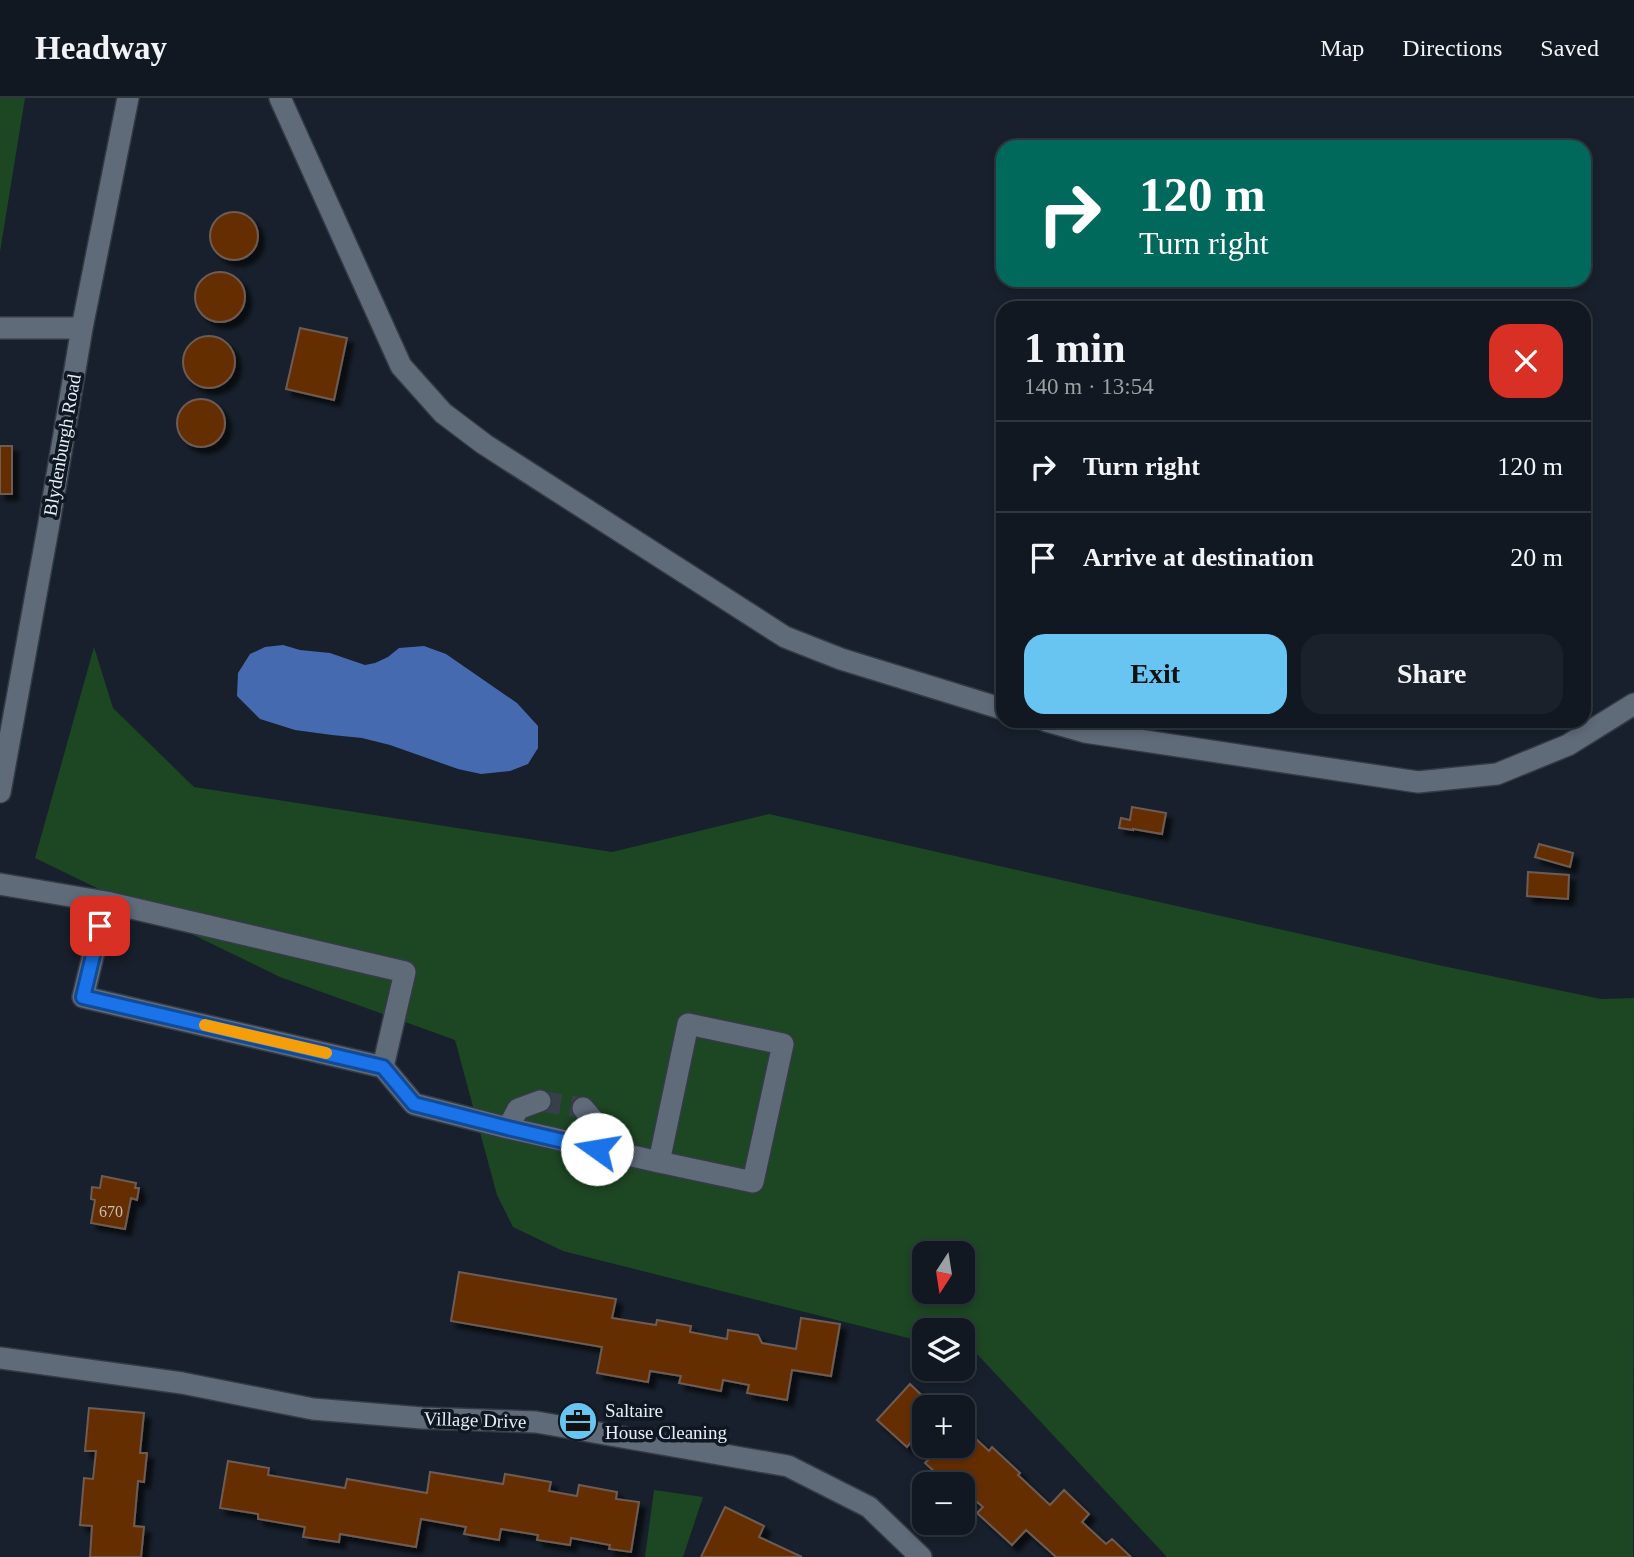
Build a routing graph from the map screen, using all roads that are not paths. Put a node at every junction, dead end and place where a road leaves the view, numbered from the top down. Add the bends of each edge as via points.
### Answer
1 (128, 98) edge
2 (280, 98) edge
3 (0, 328) edge
4 (82, 328) junction
5 (1634, 704) edge
6 (996, 707) edge
7 (1070, 728) edge
8 (0, 792) edge
9 (0, 884) edge
10 (106, 902) junction
11 (383, 1067) junction
12 (540, 1101) tunnel mouth
13 (583, 1108) dead end
14 (508, 1128) junction
15 (597, 1149) junction
16 (659, 1162) junction
17 (0, 1358) edge
18 (921, 1557) edge

1 - 4 street, Blydenburgh Road
2 - 6 street via 401,366 443,412 484,444 786,637 841,659
3 - 4 street
4 - 8 street, Blydenburgh Road
5 - 7 street via 1568,745 1497,774 1418,782
9 - 10 street
10 - 11 street via 405,972
10 - 11 street via 83,997
11 - 14 street via 414,1104
12 - 14 street via 518,1110
13 - 15 street via 598,1127
14 - 15 street
15 - 16 street
16 - 16 street via 688,1024 783,1044 753,1182
17 - 18 street, Village Drive via 182,1383 313,1409 536,1422 788,1466 869,1507

